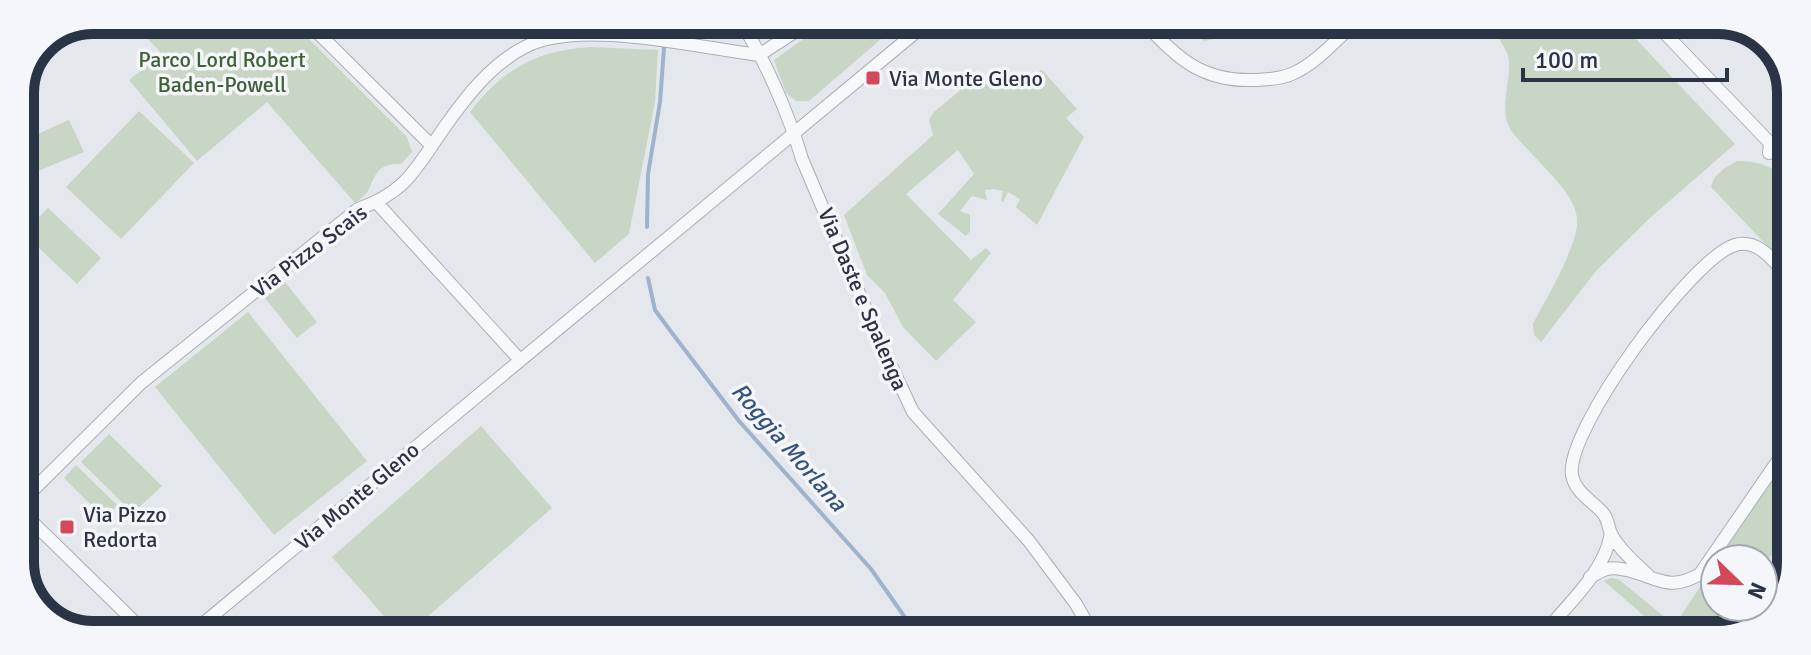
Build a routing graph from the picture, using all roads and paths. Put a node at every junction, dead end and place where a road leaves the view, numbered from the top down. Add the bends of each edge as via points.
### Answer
1 (319, 34) edge
2 (657, 34) edge
3 (747, 34) edge
4 (791, 34) edge
5 (913, 34) edge
6 (1155, 34) edge
7 (1343, 34) edge
8 (1666, 34) edge
9 (658, 39) junction
10 (759, 55) junction
11 (794, 132) junction
12 (432, 146) junction
13 (1769, 153) dead end
14 (377, 203) junction
15 (1777, 265) edge
16 (520, 360) junction
17 (1777, 462) edge
18 (34, 489) edge
19 (34, 524) edge
20 (1611, 533) junction
21 (1648, 575) junction
22 (1590, 577) junction
23 (134, 621) edge
24 (206, 621) edge
25 (1086, 621) edge
26 (1554, 621) edge

1 - 12 street
2 - 9 street
3 - 10 street, Via Daste e Spalenga
4 - 10 street
5 - 11 street, Via Monte Gleno
6 - 7 street via 1198,71 1231,80 1283,78
8 - 13 street via 1770,143
9 - 10 street
9 - 12 street, Via Pizzo Scais via 603,35 527,46 490,73
10 - 11 street, Via Daste e Spalenga
11 - 16 street, Via Monte Gleno
11 - 25 street, Via Daste e Spalenga via 913,412 1029,541
12 - 14 street, Via Pizzo Scais via 397,190
14 - 16 street
14 - 18 street, Via Pizzo Scais via 358,209 141,383
15 - 20 street via 1751,244 1720,253 1632,350 1590,419 1571,468 1579,491 1605,514
16 - 24 street, Via Monte Gleno
17 - 21 street via 1700,574 1673,584
19 - 23 street
20 - 21 street
20 - 22 street
21 - 22 street via 1608,569
22 - 26 street

